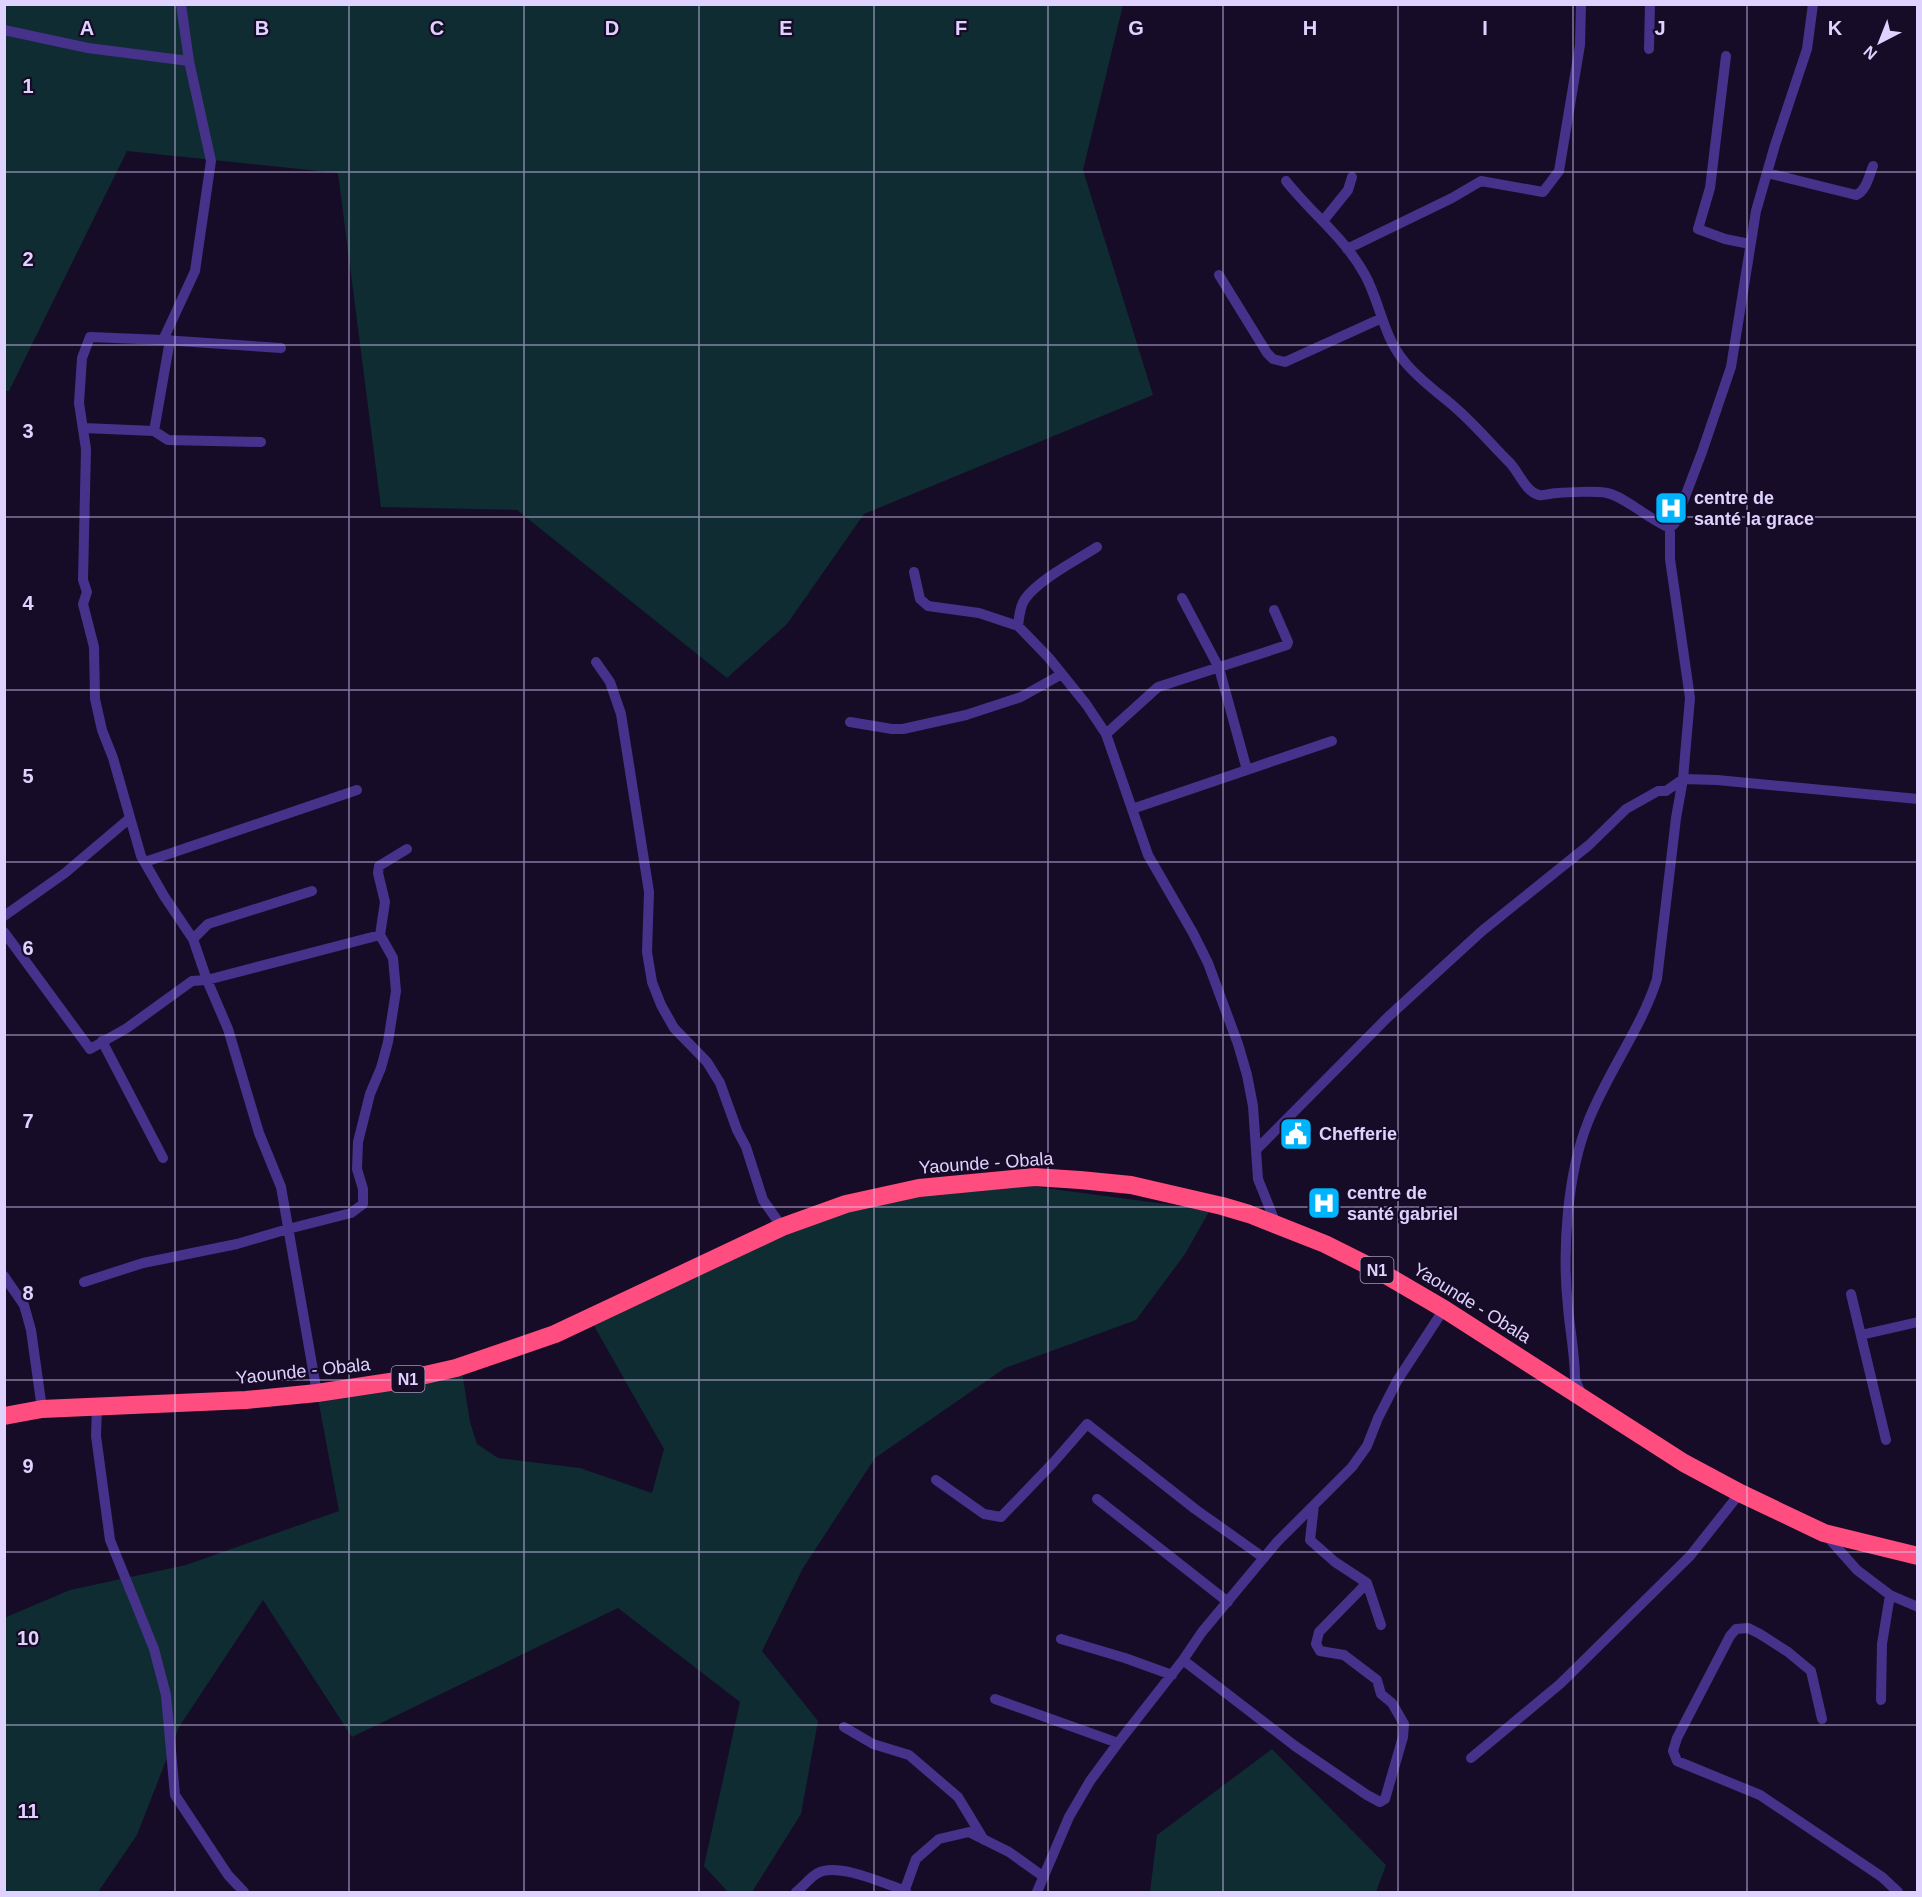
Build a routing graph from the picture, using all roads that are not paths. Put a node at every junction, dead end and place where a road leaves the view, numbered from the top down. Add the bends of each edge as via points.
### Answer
1 (181, 4) edge
2 (1581, 4) edge
3 (1650, 4) edge
4 (1813, 4) edge
5 (4, 30) edge
6 (1650, 49) dead end
7 (1726, 56) dead end
8 (189, 61) junction
9 (1873, 166) dead end
10 (1767, 173) junction
11 (1352, 177) dead end
12 (1286, 181) dead end
13 (1323, 221) junction
14 (1750, 244) junction
15 (1347, 249) junction
16 (1219, 275) dead end
17 (1382, 318) junction
18 (167, 340) junction
19 (281, 348) dead end
20 (83, 428) junction
21 (154, 431) junction
22 (261, 442) dead end
23 (1670, 528) junction
24 (1097, 547) dead end
25 (914, 572) dead end
26 (1182, 597) dead end
27 (1274, 610) dead end
28 (1018, 626) junction
29 (596, 662) dead end
30 (1219, 668) junction
31 (1062, 675) junction
32 (850, 722) dead end
33 (1106, 734) junction
34 (1332, 741) dead end
35 (1246, 770) junction
36 (1683, 779) junction
37 (357, 790) dead end
38 (1917, 799) edge
39 (1132, 809) junction
40 (130, 818) junction
41 (407, 849) dead end
42 (145, 862) junction
43 (312, 891) dead end
44 (4, 916) edge
45 (4, 932) edge
46 (380, 936) junction
47 (193, 939) junction
48 (207, 980) junction
49 (102, 1041) junction
50 (1257, 1149) junction
51 (163, 1158) dead end
52 (1276, 1224) junction
53 (782, 1227) junction
54 (288, 1228) junction
55 (4, 1276) edge
56 (84, 1282) dead end
57 (1851, 1294) dead end
58 (1444, 1309) junction
59 (1917, 1322) edge
60 (1861, 1335) junction
61 (317, 1393) junction
62 (1582, 1397) junction
63 (97, 1407) junction
64 (42, 1409) junction
65 (4, 1416) edge
66 (1886, 1440) dead end
67 (936, 1480) dead end
68 (1740, 1493) junction
69 (1097, 1499) dead end
70 (1314, 1505) junction
71 (1824, 1533) junction
72 (1917, 1557) edge
73 (1264, 1558) junction
74 (1367, 1583) junction
75 (1890, 1595) junction
76 (1228, 1602) junction
77 (1917, 1607) edge
78 (1381, 1625) dead end
79 (1061, 1639) dead end
80 (1183, 1660) junction
81 (1172, 1675) junction
82 (995, 1699) dead end
83 (1881, 1700) dead end
84 (1822, 1719) dead end
85 (844, 1727) dead end
86 (1118, 1743) junction
87 (1471, 1758) dead end
88 (984, 1840) junction
89 (1044, 1877) junction
90 (905, 1892) edge
91 (244, 1893) edge
92 (796, 1893) edge
93 (1037, 1893) edge
94 (1898, 1893) edge

1 - 8 street
2 - 15 street via 1580,45 1559,171 1543,192 1481,181
3 - 6 street
4 - 10 street via 1807,49
5 - 8 street via 88,48
7 - 14 street via 1710,188 1698,229
8 - 18 street via 211,161 195,271
9 - 10 street via 1864,188 1856,195
10 - 14 street
11 - 13 street via 1348,190
12 - 13 street
13 - 15 street
14 - 23 street via 1731,367
15 - 17 street via 1367,280
16 - 17 street via 1267,353 1278,362
17 - 23 street via 1403,360 1514,467 1529,489 1538,495 1607,493
18 - 19 street
18 - 20 street via 90,337 82,358 79,403
18 - 21 street
20 - 21 street
20 - 40 street via 83,580 87,592 83,604 94,647 95,699
21 - 22 street via 168,440
23 - 36 street via 1671,567 1690,698
24 - 28 street via 1031,592 1022,605
25 - 28 street via 920,599 928,606 979,613
26 - 30 street
27 - 30 street via 1287,645
28 - 31 street
29 - 53 street via 616,695 623,723 649,892 647,952 652,982 674,1028 707,1062 720,1083 763,1200
30 - 33 street via 1158,687
30 - 35 street
31 - 32 street via 1021,697 903,729
31 - 33 street
33 - 39 street
34 - 35 street
35 - 39 street
36 - 38 street
36 - 50 street via 1626,809 1561,869 1482,931 1363,1039
36 - 62 street via 1657,979 1587,1124 1572,1185 1565,1256 1575,1379
37 - 42 street
39 - 50 street via 1148,855 1193,933 1222,1001 1247,1075
40 - 42 street
40 - 44 street via 65,873
41 - 46 street via 379,866 385,902
42 - 47 street
43 - 47 street via 208,924
45 - 49 street via 90,1049
46 - 48 street
46 - 54 street via 393,958 396,991 388,1042 358,1142 357,1169 363,1204 351,1213
47 - 48 street
48 - 49 street via 192,981 127,1028
48 - 54 street via 228,1029 259,1133 281,1187
49 - 51 street
50 - 52 street via 1258,1179
52 - 53 highway, Yaounde - Obala / N1 via 1222,1206 1131,1185 1034,1177 919,1188 846,1204
52 - 58 highway, Yaounde - Obala / N1 via 1379,1271
53 - 61 highway, Yaounde - Obala / N1 via 555,1334 502,1354 403,1380
54 - 56 street via 227,1246 142,1263
54 - 61 street
55 - 64 street via 24,1305
57 - 60 street
58 - 62 highway, Yaounde - Obala / N1
58 - 70 street via 1397,1381 1367,1446
59 - 60 street
60 - 66 street
61 - 63 highway, Yaounde - Obala / N1
62 - 68 highway, Yaounde - Obala / N1 via 1684,1463
63 - 64 highway, Yaounde - Obala / N1
63 - 91 street via 96,1436 110,1540 154,1649 166,1695 175,1795
64 - 65 highway, Yaounde - Obala / N1
67 - 73 street via 984,1514 1001,1517 1087,1424
68 - 71 highway, Yaounde - Obala / N1
68 - 87 street via 1690,1556 1585,1660
69 - 76 street
70 - 73 street
70 - 74 street via 1310,1540
71 - 72 highway, Yaounde - Obala / N1
71 - 75 street via 1857,1570
73 - 76 street
74 - 78 street
74 - 80 street via 1319,1632 1316,1644 1320,1651 1344,1655 1377,1680 1381,1694 1392,1703 1404,1724 1380,1802 1295,1746
75 - 77 street
75 - 83 street via 1882,1644
76 - 80 street
79 - 81 street
80 - 81 street
81 - 86 street
82 - 86 street
84 - 94 street via 1811,1671 1760,1634 1748,1628 1736,1629 1672,1751 1677,1761 1760,1795 1882,1877
85 - 88 street via 873,1744 909,1755 958,1797
86 - 89 street via 1069,1817
88 - 89 street
88 - 90 street via 969,1832 939,1839 916,1859
89 - 93 street
90 - 92 street via 872,1878 834,1869 818,1873

